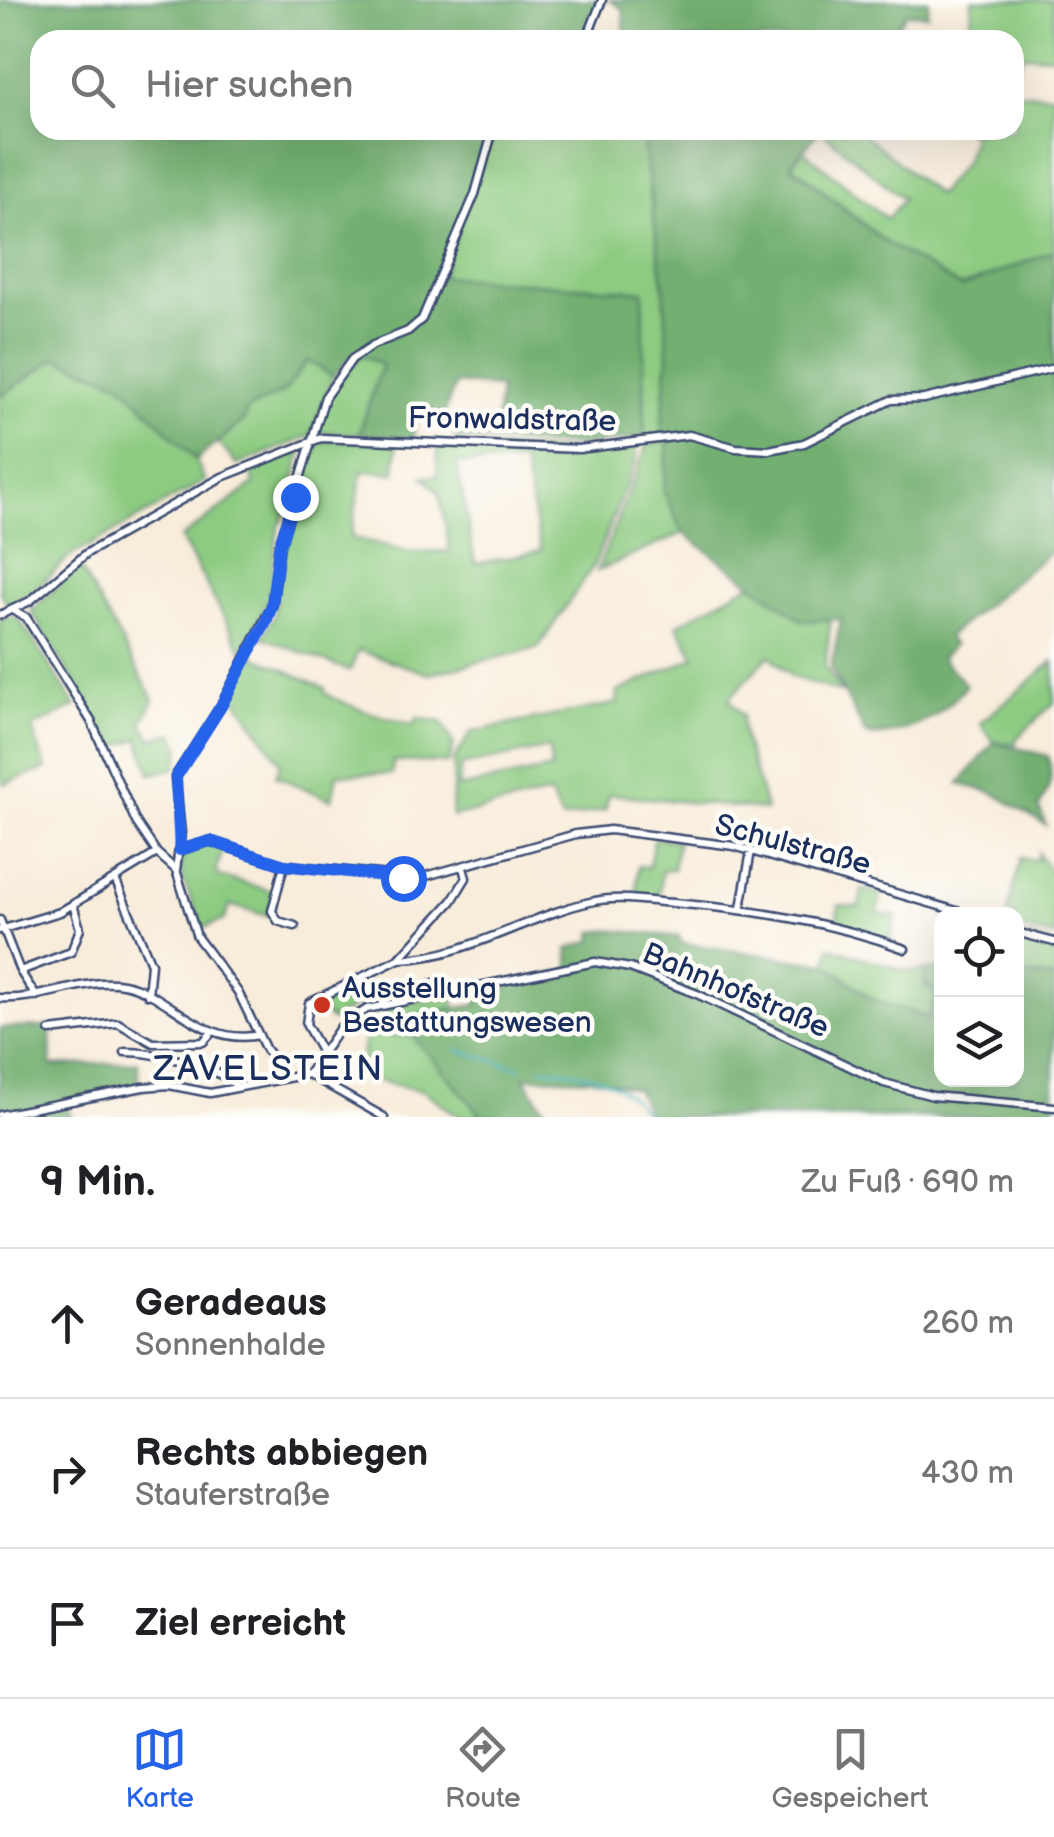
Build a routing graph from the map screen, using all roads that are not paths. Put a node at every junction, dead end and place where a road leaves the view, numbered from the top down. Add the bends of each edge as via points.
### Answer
1 (602, 0) edge
2 (590, 30) edge
3 (490, 140) edge
4 (1054, 368) edge
5 (309, 443) junction
6 (30, 600) junction
7 (12, 610) junction
8 (0, 615) edge
9 (26, 617) junction
10 (180, 850) junction
11 (752, 851) junction
12 (157, 853) junction
13 (284, 865) junction
14 (463, 868) junction
15 (176, 870) junction
16 (115, 878) junction
17 (73, 904) junction
18 (943, 907) edge
19 (741, 908) junction
20 (0, 920) edge
21 (295, 926) dead end
22 (2, 929) edge
23 (1024, 934) edge
24 (1054, 942) edge
25 (905, 950) dead end
26 (400, 959) junction
27 (20, 971) junction
28 (434, 983) dead end
29 (148, 994) junction
30 (0, 998) edge
31 (37, 998) junction
32 (382, 1004) junction
33 (50, 1031) dead end
34 (213, 1031) junction
35 (258, 1035) junction
36 (153, 1042) junction
37 (125, 1052) dead end
38 (151, 1052) junction
39 (322, 1053) junction
40 (308, 1074) junction
41 (282, 1078) junction
42 (237, 1086) junction
43 (1054, 1107) edge
44 (0, 1115) edge
45 (384, 1117) edge

1 - 2 street
3 - 5 street via 475,194 422,319 408,332 372,345 340,372
4 - 5 street, Fronwaldstraße via 924,399 890,400 804,443 769,450 689,436 579,449 337,436
5 - 6 street, Fronwaldstraße via 222,477 87,553
5 - 10 street via 266,622 176,777
6 - 7 street, Fronwaldstraße
6 - 9 street
7 - 8 street, Fronwaldstraße
7 - 9 street
9 - 12 street via 91,721
10 - 13 street, Schulstraße via 210,841
10 - 15 street
11 - 14 street, Schulstraße via 610,830
11 - 18 street, Schulstraße
11 - 19 street
12 - 15 street
12 - 16 street
13 - 14 street, Schulstraße via 403,878
13 - 21 street via 272,910 278,922
14 - 26 street via 466,878 452,902
15 - 35 street via 198,937
16 - 17 street
16 - 29 street via 151,964
17 - 22 street via 44,920
17 - 27 street via 80,928 71,952
19 - 25 street via 836,927
19 - 26 street via 614,897
20 - 22 street
22 - 27 street
23 - 24 street
26 - 39 street via 309,1003 306,1024
27 - 31 street
28 - 32 street via 387,995
29 - 31 street via 112,983
29 - 34 street
30 - 31 street
32 - 39 street, Bahnhofstraße via 344,1024
32 - 43 street, Bahnhofstraße via 611,963 762,1021 884,1084 933,1096
33 - 36 street via 118,1022
34 - 35 street
34 - 36 street via 203,1042
35 - 41 street
36 - 38 street
37 - 38 street
38 - 42 street
39 - 40 street, Bahnhofstraße
40 - 41 street
40 - 45 street
41 - 42 street
42 - 44 street via 210,1093 156,1086

